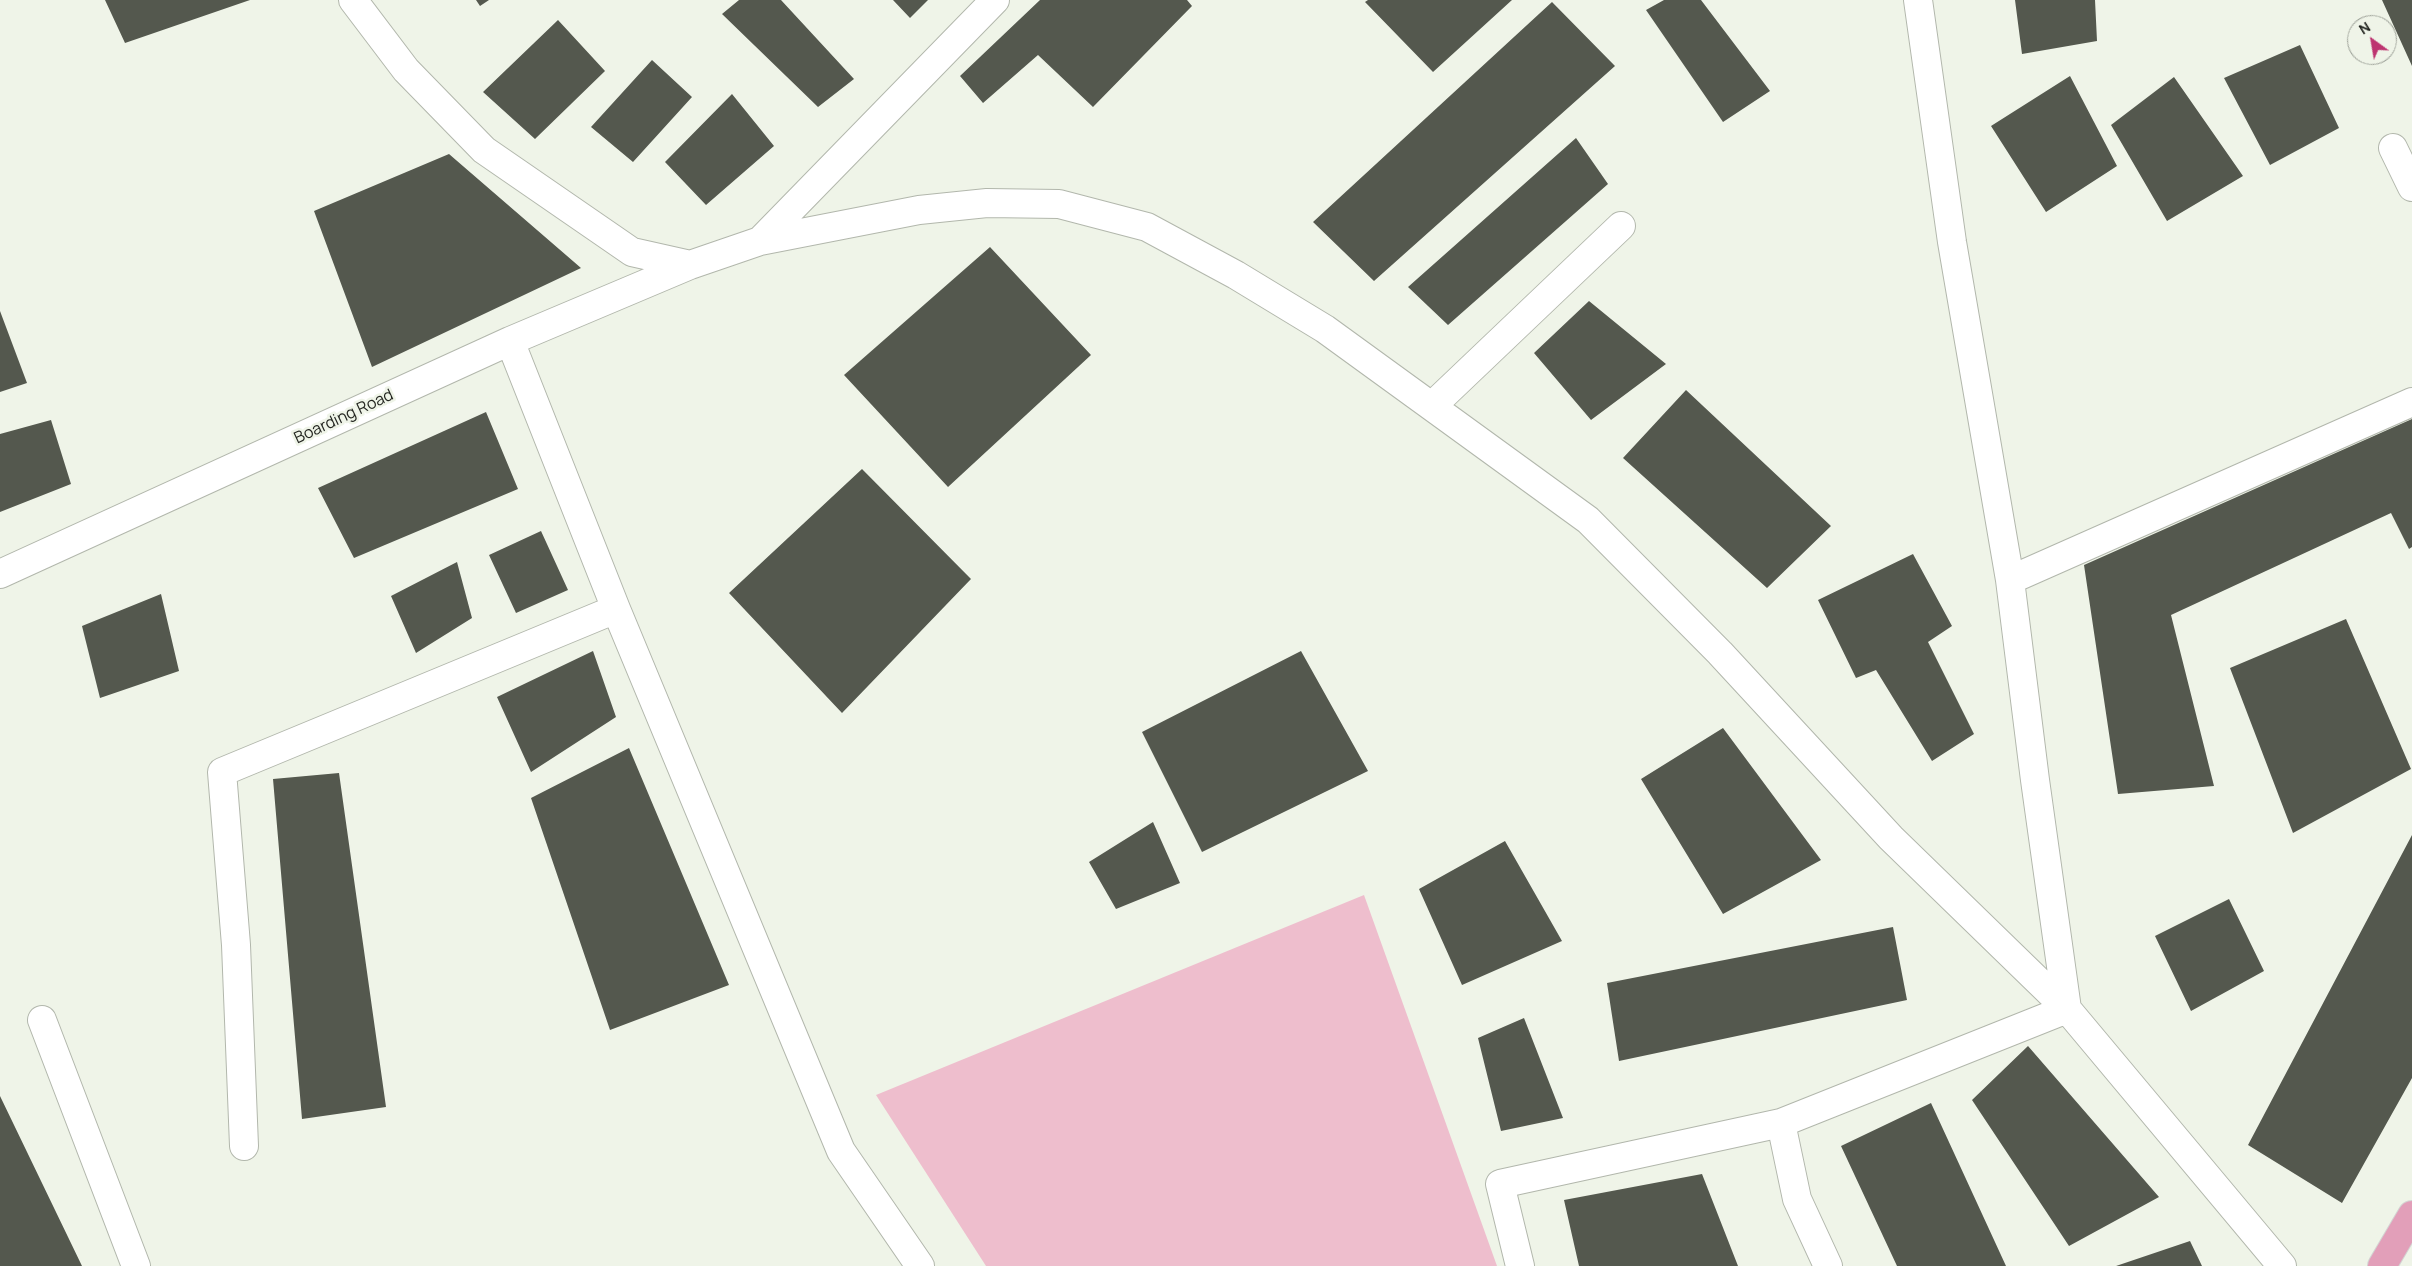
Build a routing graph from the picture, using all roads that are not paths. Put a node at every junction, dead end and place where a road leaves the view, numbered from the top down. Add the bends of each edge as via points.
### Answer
1 (353, 0) edge
2 (995, 0) edge
3 (1918, 0) edge
4 (2392, 148) dead end
5 (2412, 187) edge
6 (1621, 226) dead end
7 (760, 241) junction
8 (690, 265) junction
9 (510, 341) junction
10 (2412, 402) edge
11 (1432, 406) junction
12 (0, 574) edge
13 (2010, 580) junction
14 (616, 609) junction
15 (2067, 1010) junction
16 (42, 1020) dead end
17 (1781, 1123) junction
18 (244, 1146) dead end
19 (2412, 1215) edge
20 (136, 1266) edge
21 (920, 1266) edge
22 (1520, 1266) edge
23 (1828, 1266) edge
24 (2282, 1266) edge
25 (2382, 1266) edge

1 - 8 street via 406,70 484,150 632,252
2 - 7 street
3 - 13 street via 1952,242
4 - 5 street
6 - 11 street
7 - 8 street, Boarding Road
7 - 11 street, Boarding Road via 919,210 987,202 1059,204 1147,227 1236,275 1325,330
8 - 9 street, Boarding Road
9 - 12 street, Boarding Road
9 - 14 street
10 - 13 street
11 - 15 street, Boarding Road via 1588,520 1720,652 1891,838
13 - 15 street
14 - 18 street via 222,772 236,945
14 - 21 street via 841,1151
15 - 17 street
15 - 24 street, Boarding Road
16 - 20 street
17 - 22 street via 1500,1184
17 - 23 street via 1797,1199
19 - 25 main road

